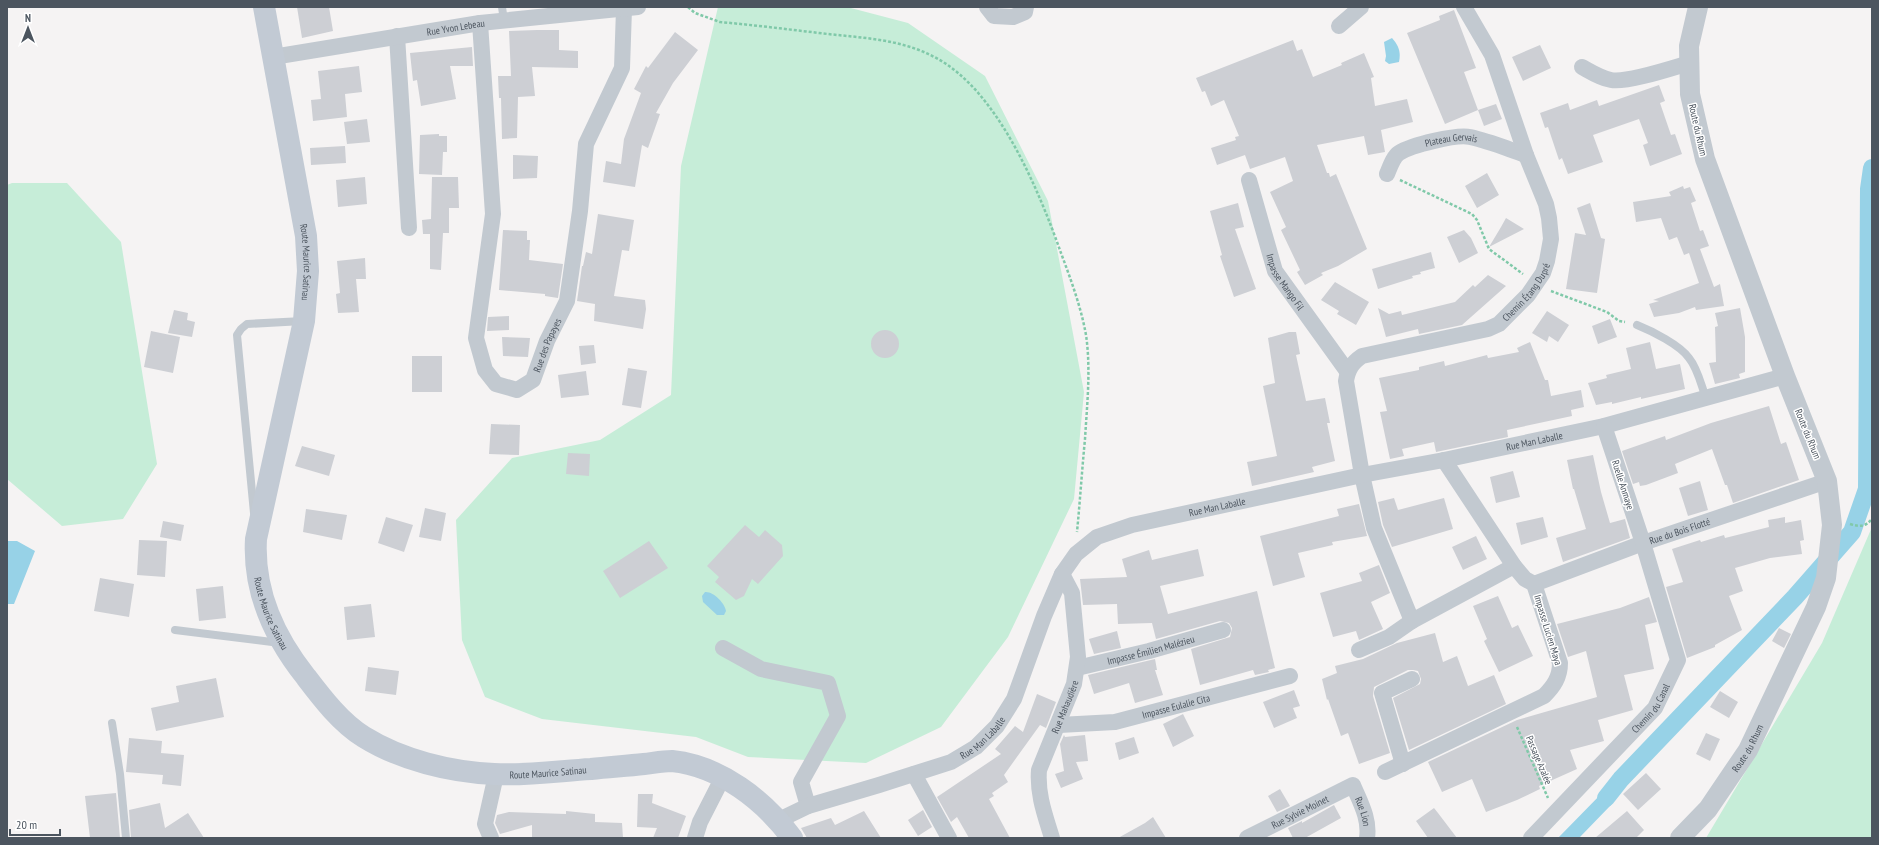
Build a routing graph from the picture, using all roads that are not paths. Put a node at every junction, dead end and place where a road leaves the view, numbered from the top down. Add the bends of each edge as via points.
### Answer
1 (264, 7) edge
2 (987, 7) edge
3 (1026, 7) edge
4 (1361, 7) edge
5 (1464, 7) edge
6 (1698, 7) edge
7 (622, 8) edge
8 (503, 14) edge
9 (480, 23) junction
10 (1339, 26) dead end
11 (398, 36) junction
12 (273, 57) junction
13 (1689, 63) junction
14 (1582, 67) dead end
15 (1526, 155) junction
16 (1387, 174) road end
17 (1249, 180) dead end
18 (409, 228) dead end
19 (304, 321) junction
20 (1637, 325) road end
21 (1348, 371) junction
22 (1785, 376) junction
23 (1706, 398) junction
24 (1604, 426) junction
25 (1444, 460) junction
26 (1362, 475) junction
27 (1827, 481) junction
28 (256, 539) junction
29 (1643, 543) junction
30 (1514, 566) junction
31 (1062, 574) junction
32 (1534, 584) junction
33 (1412, 621) junction
34 (175, 630) dead end
35 (1223, 630) dead end
36 (283, 644) junction
37 (723, 648) dead end
38 (1359, 650) dead end
39 (1077, 668) junction
40 (1290, 676) dead end
41 (1412, 680) dead end
42 (112, 723) dead end
43 (1059, 725) junction
44 (1403, 764) junction
45 (1386, 772) dead end
46 (914, 774) junction
47 (496, 775) junction
48 (723, 777) junction
49 (1353, 785) joint
50 (808, 806) junction
51 (779, 820) junction
52 (126, 838) edge
53 (491, 838) edge
54 (695, 838) edge
55 (792, 838) edge
56 (949, 838) edge
57 (1052, 838) edge
58 (1247, 838) edge
59 (1367, 838) edge
60 (1531, 838) edge
61 (1680, 838) edge

1 - 12 main road, Route Maurice Satinau
2 - 3 street via 994,16 1013,17 1025,12
4 - 10 street
5 - 15 street, Chemin Étang Dupré via 1492,56
6 - 13 street, Route du Rhum via 1689,46
7 - 8 street, Rue Yvon Lebeau
7 - 9 street, Rue des Papayes via 622,68 586,144 580,211 567,301 546,341 533,380 517,390 496,384 485,370 476,338 493,214
8 - 9 street, Rue Yvon Lebeau
9 - 11 street, Rue Yvon Lebeau
11 - 12 street, Rue Yvon Lebeau
11 - 18 street
12 - 19 main road, Route Maurice Satinau via 306,236 308,271
13 - 14 street via 1618,80 1600,77
13 - 22 street, Route du Rhum via 1690,94 1705,159
15 - 16 street, Plateau Gervais via 1470,137 1458,136 1399,153 1393,159
15 - 21 street, Chemin Étang Dupré via 1546,204 1551,239 1543,273 1528,294 1499,324 1488,329 1362,356
17 - 21 street, Impasse Mango Fil via 1275,271
19 - 28 main road, Route Maurice Satinau
19 - 28 lane via 247,324 237,335
20 - 23 lane via 1685,352 1694,366
21 - 26 street via 1346,381
22 - 23 street, Rue Man Laballe
22 - 27 street, Route du Rhum
23 - 24 street, Rue Man Laballe
24 - 25 street, Rue Man Laballe
24 - 29 street, Ruelle Anmaye
25 - 26 street, Rue Man Laballe
25 - 30 street, Impasse Lucien Maya
26 - 31 street, Rue Man Laballe via 1132,525 1097,538 1076,554
26 - 33 street via 1374,528
27 - 29 street, Rue du Bois Flotté
27 - 61 street, Route du Rhum via 1832,525 1826,578 1816,607 1748,750 1708,809
28 - 36 main road, Route Maurice Satinau via 258,586 267,613
29 - 32 street, Rue du Bois Flotté
29 - 60 street, Chemin du Canal via 1678,660 1655,708
30 - 32 street, Impasse Lucien Maya via 1525,579
30 - 33 street
31 - 39 street, Rue Mahaudière via 1072,593 1078,644
31 - 46 street, Rue Man Laballe via 1014,699 997,726 976,747 957,758
32 - 44 street, Impasse Lucien Maya via 1560,663 1560,672 1551,690 1544,696
33 - 38 street via 1389,637
34 - 36 lane
35 - 39 street, Impasse Émilien Malézieu
36 - 47 main road, Route Maurice Satinau via 298,668 321,696 363,737 408,758 468,772
37 - 50 street via 761,669 828,683 838,716 801,782
39 - 43 street, Rue Mahaudière
40 - 43 street, Impasse Eulalie Cita via 1115,722
41 - 44 street via 1382,693
42 - 52 lane
43 - 57 street, Rue Mahaudière via 1039,770 1038,784
44 - 45 street, Impasse Lucien Maya
46 - 50 street, Rue Man Laballe
46 - 56 street
47 - 48 main road, Route Maurice Satinau via 671,761 702,768
47 - 53 street via 485,824
48 - 51 main road, Route Maurice Satinau via 733,782
48 - 54 street via 700,822
49 - 58 street, Rue Sylvie Moinet
49 - 59 street, Rue Lion via 1366,817
50 - 51 street, Rue Man Laballe
51 - 55 main road, Route Maurice Satinau

